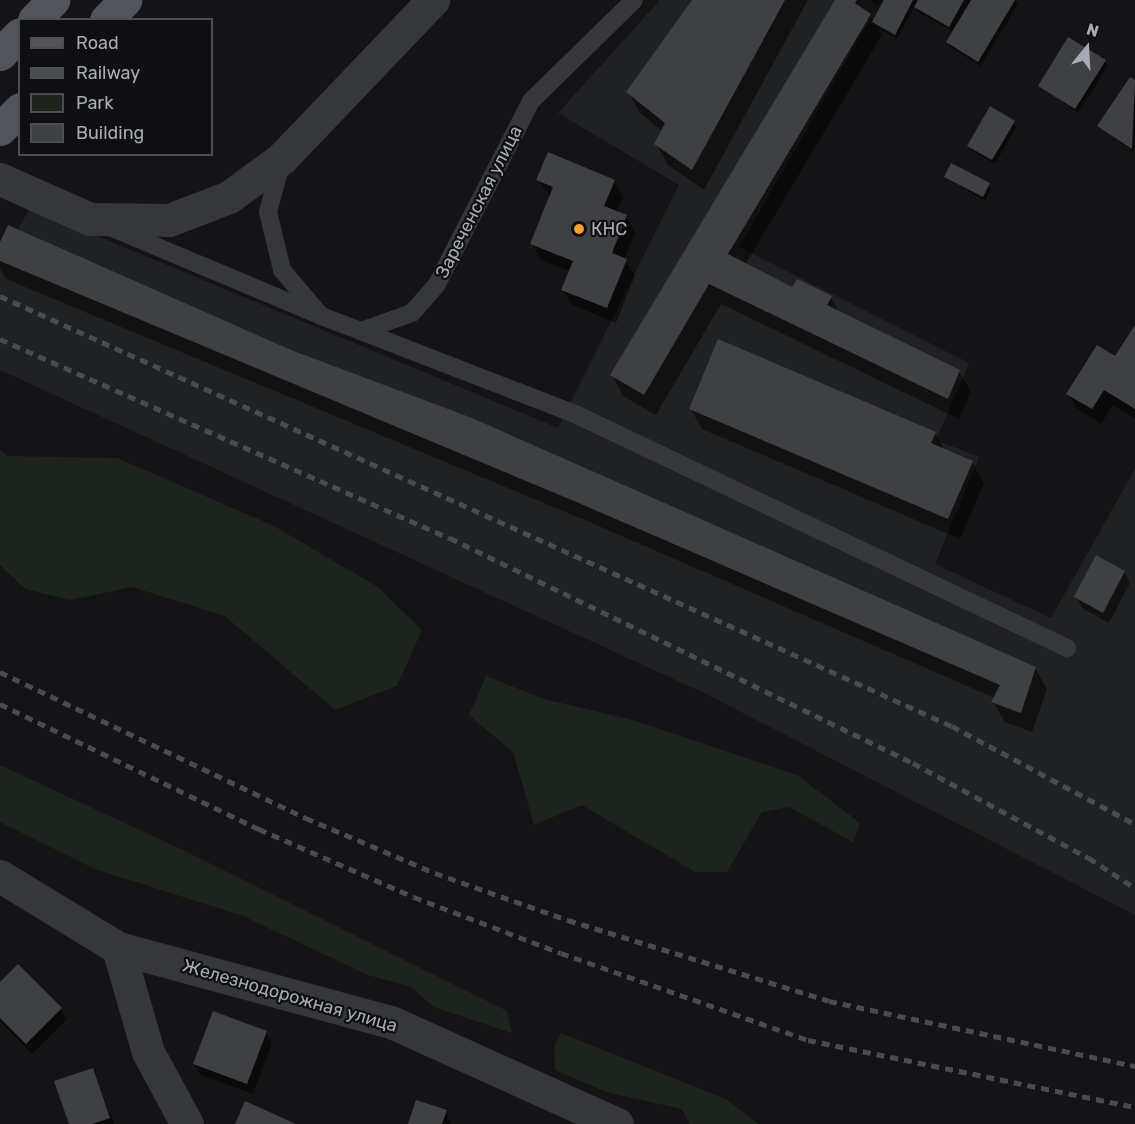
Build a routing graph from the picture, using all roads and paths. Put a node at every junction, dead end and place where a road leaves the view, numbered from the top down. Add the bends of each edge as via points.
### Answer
1 (53, 0) edge
2 (433, 0) edge
3 (634, 0) edge
4 (36, 18) edge
5 (18, 36) edge
6 (0, 54) edge
7 (18, 111) edge
8 (0, 129) edge
9 (282, 158) junction
10 (0, 179) edge
11 (90, 219) junction
12 (321, 316) junction
13 (361, 331) junction
14 (1067, 648) dead end
15 (0, 876) edge
16 (118, 948) junction
17 (187, 1124) edge
18 (617, 1124) edge

1 - 4 main road
2 - 9 street
3 - 13 lane, Зареченская улица via 531,100 437,284 412,313
5 - 6 main road
7 - 8 main road
9 - 11 street via 230,197 169,220
9 - 12 lane via 268,212 279,258 282,270
10 - 11 street
11 - 12 lane
12 - 13 lane
13 - 14 lane via 575,414
15 - 16 street, Железнодорожная улица
16 - 17 street via 148,1052
16 - 18 street, Железнодорожная улица via 390,1022

